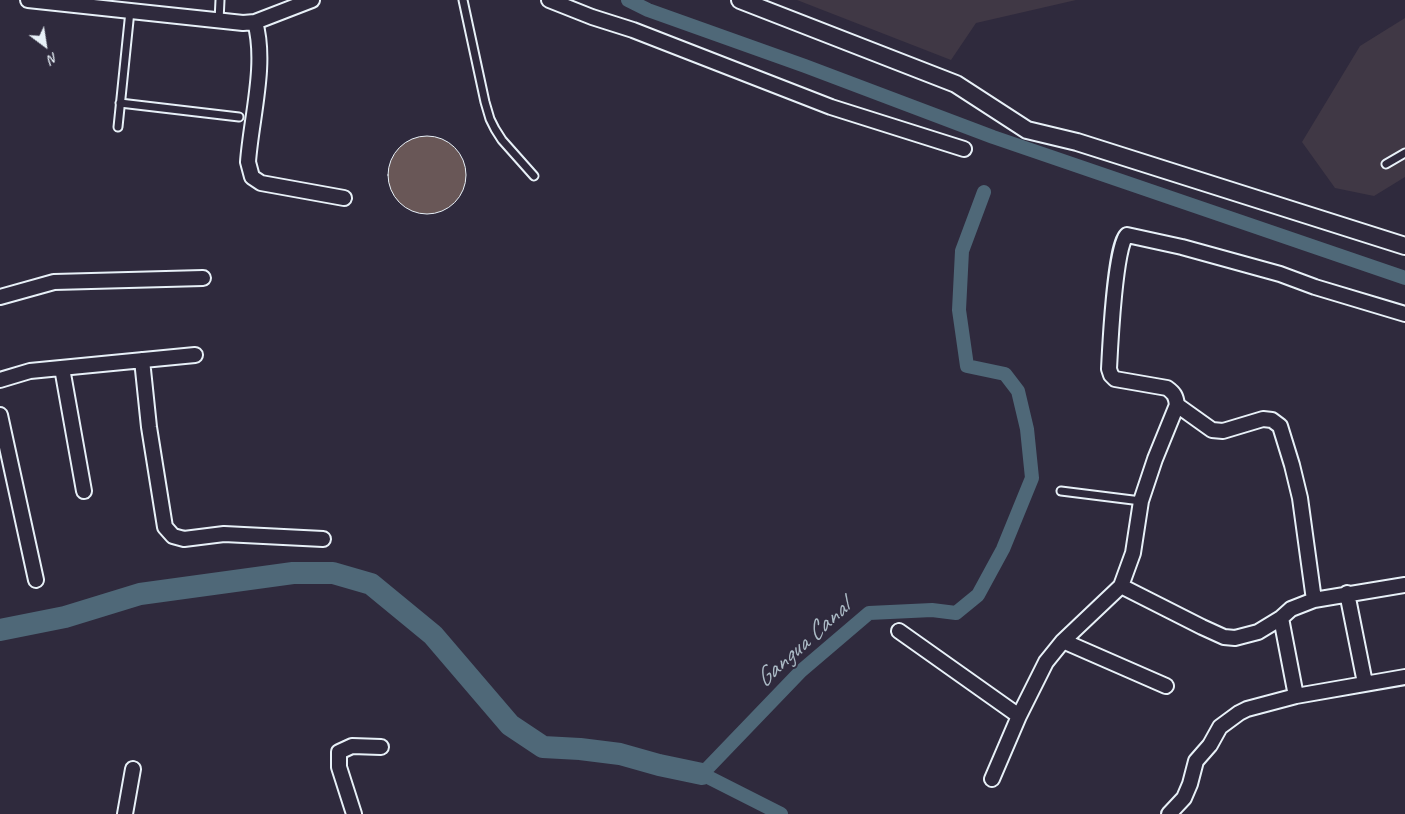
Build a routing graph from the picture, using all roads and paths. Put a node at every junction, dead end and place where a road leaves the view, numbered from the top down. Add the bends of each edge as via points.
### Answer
1 (28, 0) edge
2 (220, 0) edge
3 (312, 0) edge
4 (464, 0) edge
5 (549, 0) edge
6 (740, 0) edge
7 (130, 12) junction
8 (219, 20) junction
9 (255, 22) junction
10 (120, 103) junction
11 (239, 117) dead end
12 (118, 127) dead end
13 (964, 149) dead end
14 (1405, 153) edge
15 (1386, 164) dead end
16 (534, 176) dead end
17 (344, 198) dead end
18 (1405, 246) edge
19 (203, 278) dead end
20 (0, 297) edge
21 (1405, 314) edge
22 (195, 356) dead end
23 (142, 360) junction
24 (62, 368) junction
25 (0, 380) edge
26 (1177, 405) junction
27 (0, 414) edge
28 (84, 491) dead end
29 (1061, 491) dead end
30 (1141, 501) junction
31 (322, 539) dead end
32 (36, 580) dead end
33 (1405, 585) edge
34 (1121, 586) junction
35 (1347, 593) junction
36 (1314, 600) junction
37 (1281, 618) junction
38 (899, 631) dead end
39 (1063, 641) junction
40 (1405, 676) edge
41 (1365, 684) junction
42 (1166, 686) dead end
43 (1296, 696) junction
44 (1019, 716) junction
45 (381, 747) dead end
46 (133, 769) dead end
47 (992, 779) dead end
48 (125, 814) edge
49 (354, 814) edge
50 (1169, 814) edge

1 - 7 street
2 - 8 lane
3 - 9 street
4 - 16 lane via 492,124
5 - 13 street via 818,103
6 - 18 street via 956,84 1027,130 1077,142
7 - 8 street
7 - 10 lane
8 - 9 street
9 - 17 street via 260,44 249,172 261,184
10 - 11 lane
10 - 12 lane
14 - 15 lane
19 - 20 street via 54,282
21 - 26 street via 1280,274 1127,235 1122,240 1118,263 1109,369 1111,375 1120,381 1167,388 1174,392
22 - 23 street
23 - 24 street
23 - 31 street via 165,527 172,536 184,539 224,534
24 - 25 street via 30,371
24 - 28 street
26 - 30 street
26 - 36 street via 1212,430 1223,431 1263,419 1272,420 1280,426 1300,498
27 - 32 street
29 - 30 lane
30 - 34 street via 1133,553
33 - 35 street
34 - 37 street via 1224,637 1248,636
34 - 39 street
35 - 36 street
35 - 41 street
36 - 37 street via 1291,609
37 - 43 street
38 - 44 street
39 - 42 street
39 - 44 street via 1046,662
40 - 41 street
41 - 43 street
43 - 50 street via 1247,709 1220,727 1196,761 1184,798
44 - 47 street
45 - 49 street via 352,746 339,752 339,768
46 - 48 street

